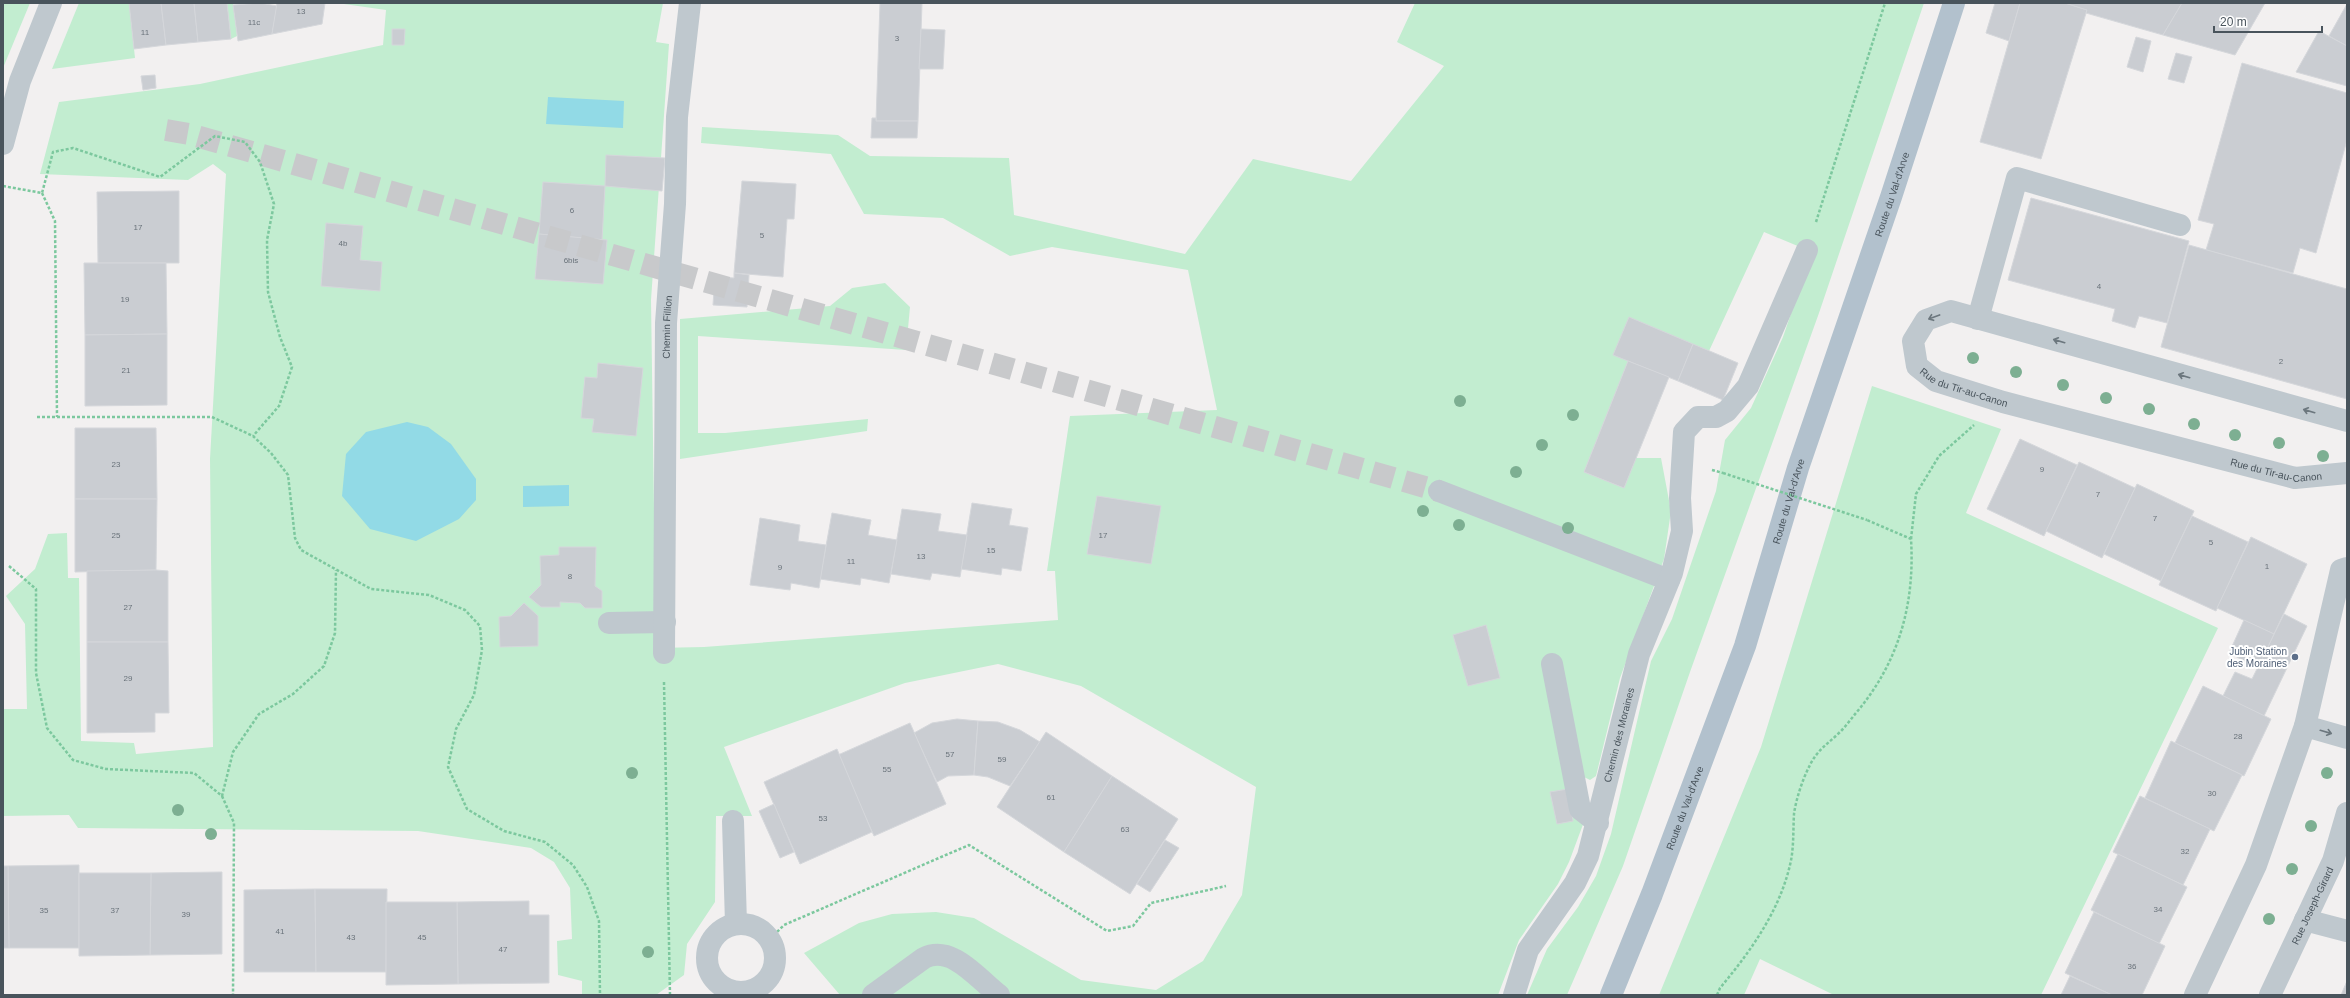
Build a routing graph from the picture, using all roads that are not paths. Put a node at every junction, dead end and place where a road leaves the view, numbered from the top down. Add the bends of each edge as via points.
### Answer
1 (51, 3) edge
2 (690, 3) edge
3 (1954, 3) edge
4 (3, 144) edge
5 (2180, 225) dead end
6 (1807, 250) road end
7 (1978, 319) junction
8 (2347, 421) edge
9 (2347, 473) edge
10 (1439, 492) tunnel mouth
11 (2347, 568) edge
12 (1669, 580) junction
13 (665, 622) junction
14 (609, 623) dead end
15 (664, 653) road end
16 (1552, 664) dead end
17 (2305, 726) junction
18 (2347, 738) edge
19 (2347, 813) edge
20 (733, 821) dead end
21 (1598, 823) junction
22 (2306, 920) junction
23 (736, 924) junction
24 (2347, 931) edge
25 (709, 988) edge
26 (873, 995) edge
27 (999, 995) edge
28 (1514, 995) edge
29 (1611, 995) edge
30 (2195, 995) edge
31 (2270, 995) edge

1 - 4 street via 20,81
2 - 13 street, Chemin Fillion via 677,117 666,322
3 - 29 main road, Route du Val-d'Arve via 1798,468 1745,646 1652,894
5 - 7 street via 2017,178
6 - 12 street, Chemin des Moraines via 1748,386 1727,411 1716,417 1698,417 1684,432 1680,498 1682,531
8 -> 7 street, Rue du Tir-au-Canon
7 -> 9 street, Rue du Tir-au-Canon via 1951,311 1926,320 1913,341 1917,366 1936,381 2003,402 2295,478
10 - 12 street
11 - 17 street via 2341,570
12 - 21 street, Chemin des Moraines via 1639,654
13 - 14 street
13 - 15 street, Chemin Fillion
16 - 21 street via 1580,809
17 -> 18 street
17 - 30 street via 2256,865
19 - 22 street, Rue Joseph-Girard via 2333,861
20 - 23 street
21 - 28 street, Chemin des Moraines via 1588,856 1575,883 1528,950
22 - 24 street
22 - 31 street, Rue Joseph-Girard
23 - 25 street via 717,933 708,948
23 - 25 street via 753,926 770,939 776,958 770,978 754,991 733,992
26 - 27 street via 933,953 955,959

